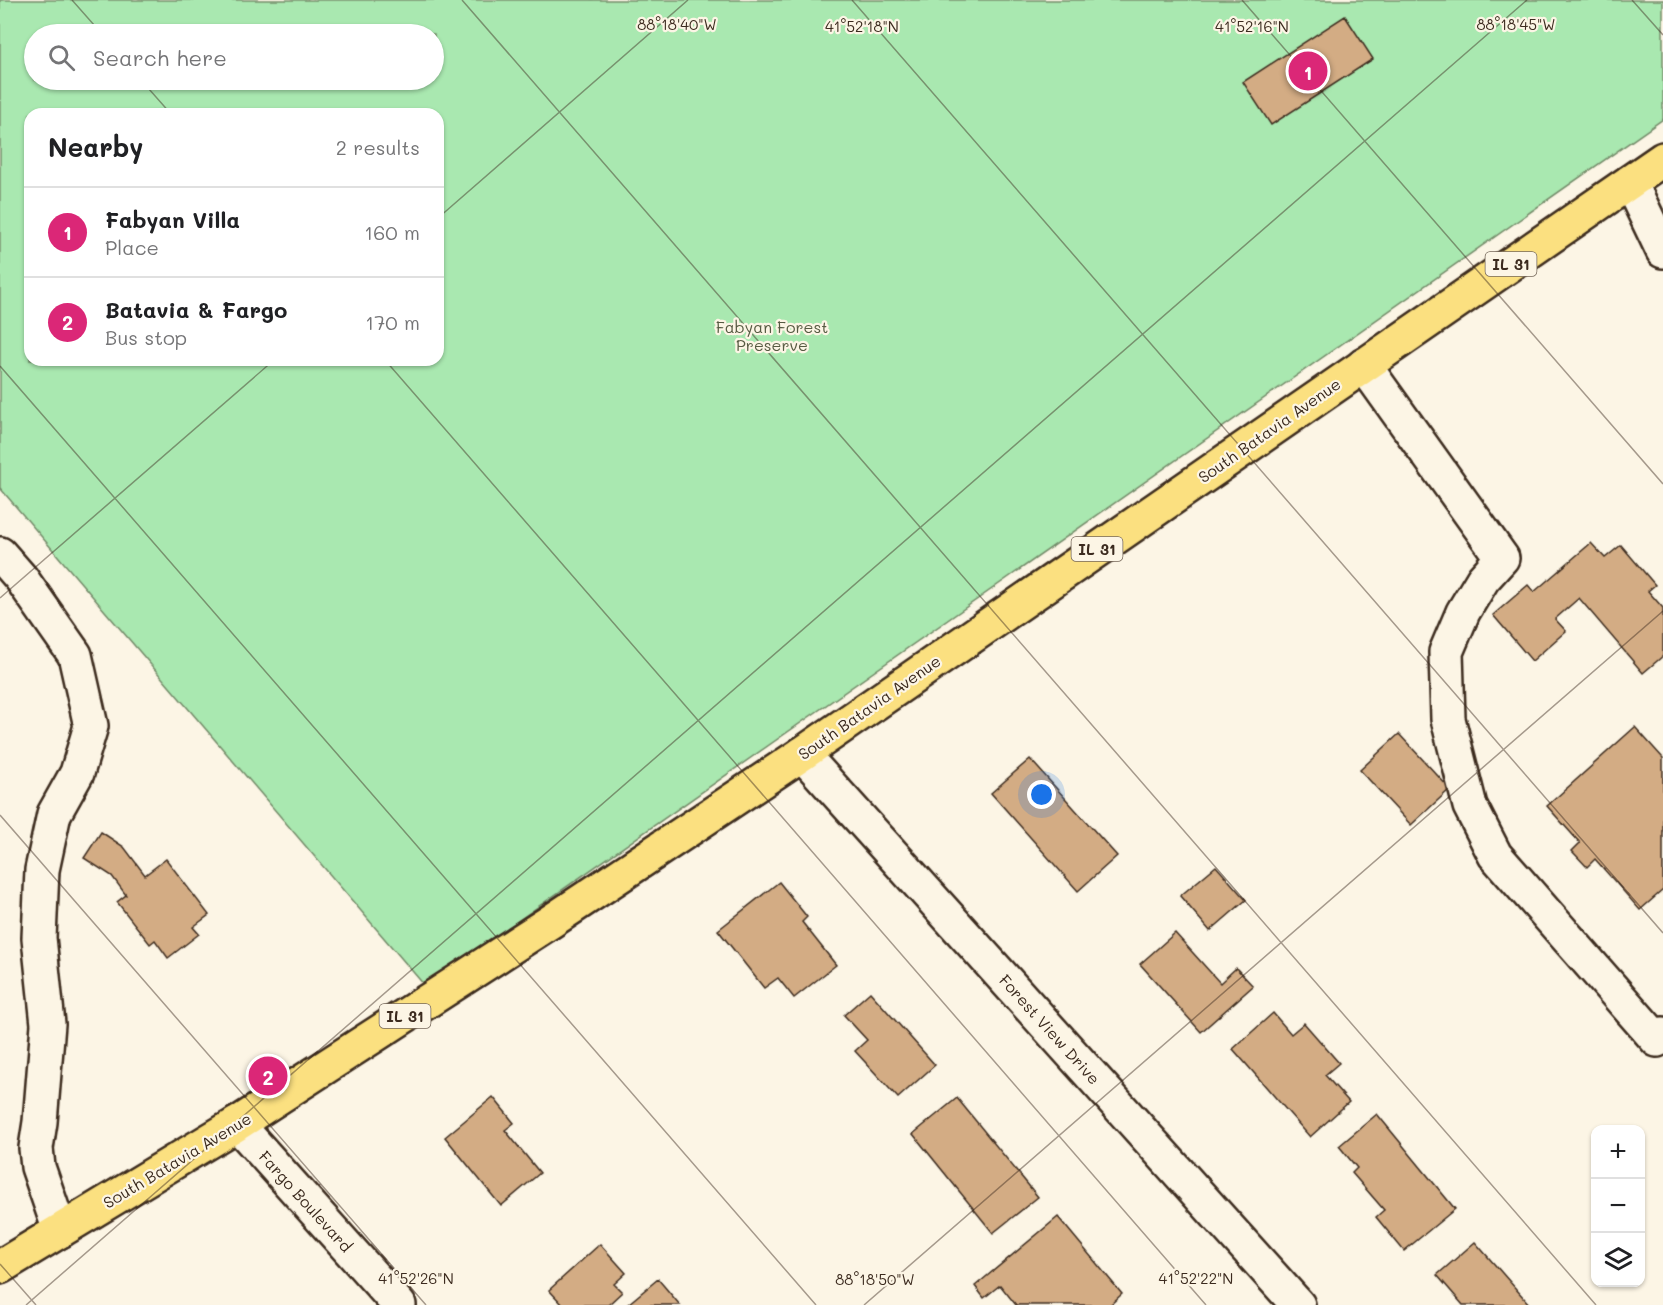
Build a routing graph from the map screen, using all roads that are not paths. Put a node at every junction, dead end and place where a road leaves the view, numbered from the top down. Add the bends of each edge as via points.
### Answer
1 (1663, 159) edge
2 (1630, 182) junction
3 (1663, 251) edge
4 (1364, 365) junction
5 (0, 554) edge
6 (802, 754) junction
7 (1663, 1034) edge
8 (237, 1124) junction
9 (60, 1231) junction
10 (0, 1268) edge
11 (399, 1305) edge
12 (1298, 1305) edge

1 - 2 main road, South Batavia Avenue / IL 31
2 - 3 street
2 - 4 main road, South Batavia Avenue / IL 31
4 - 6 main road, South Batavia Avenue / IL 31
4 - 7 street via 1502,558 1473,595 1446,652 1448,719 1470,806 1495,855 1657,1040
5 - 9 street via 75,655 91,726 77,773 54,814 42,870 39,938 48,1024 36,1148 38,1167
6 - 8 main road, South Batavia Avenue / IL 31 via 458,983
6 - 12 street, Forest View Drive
8 - 9 main road, South Batavia Avenue / IL 31
8 - 11 street, Fargo Boulevard
9 - 10 main road, South Batavia Avenue / IL 31

